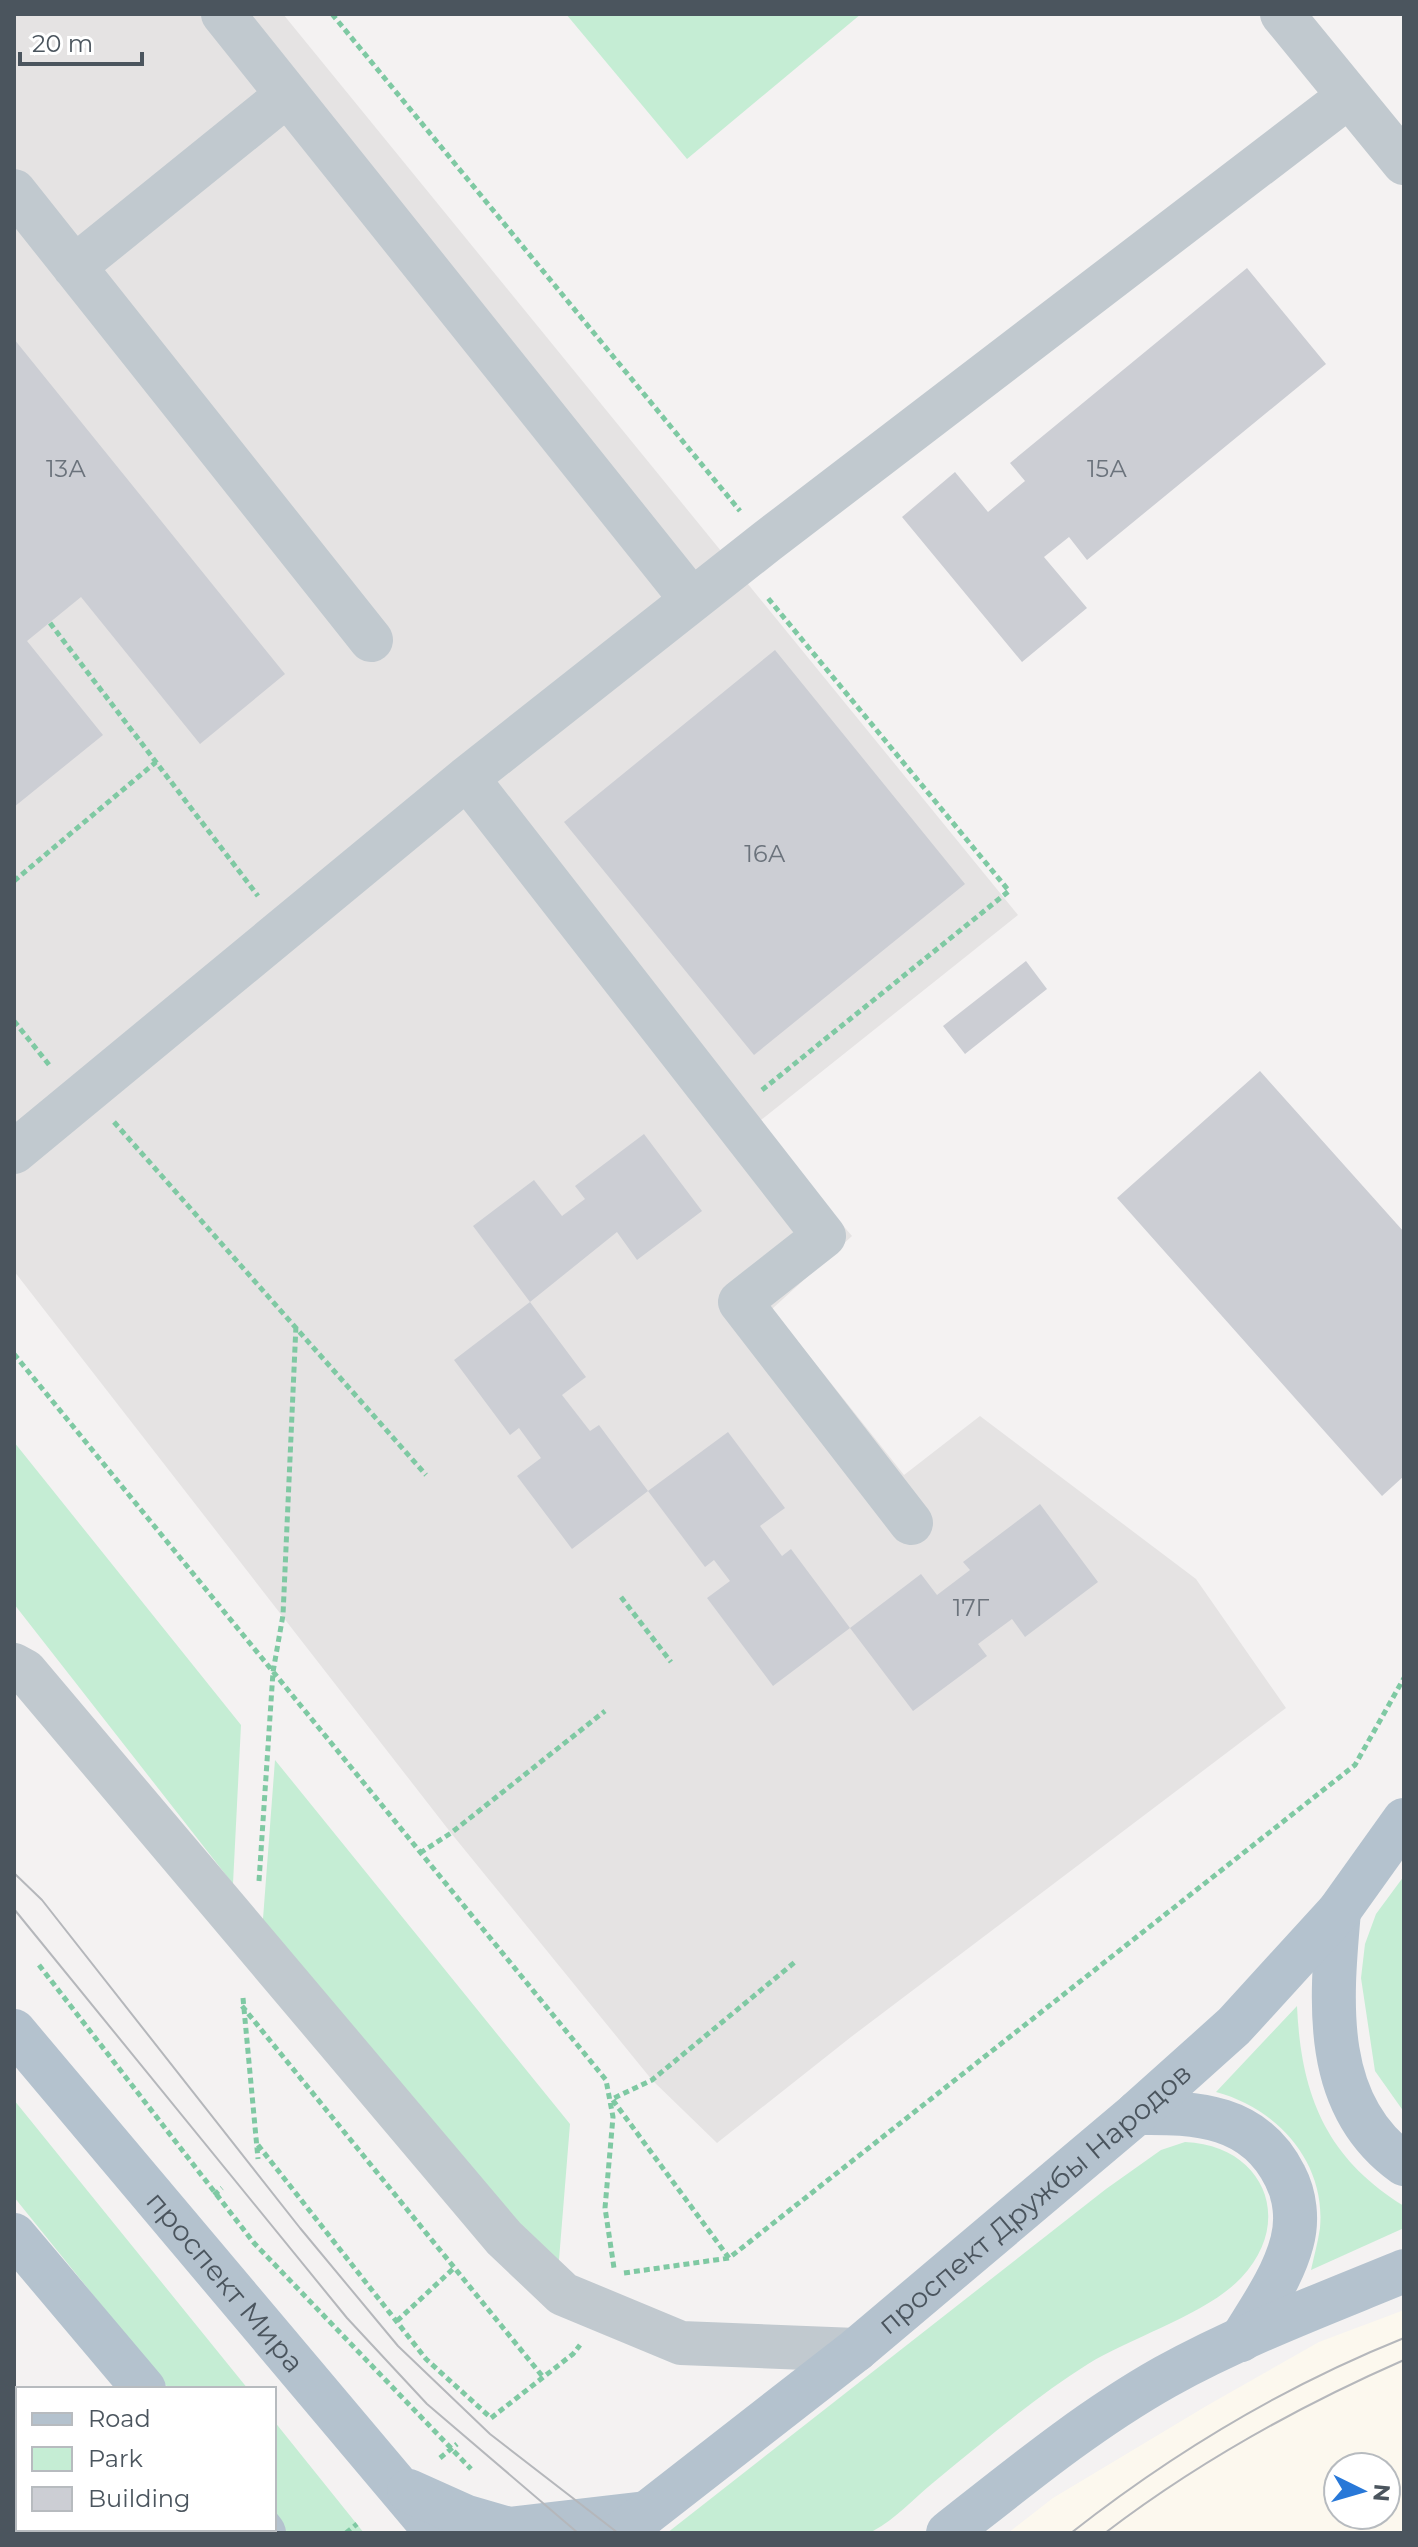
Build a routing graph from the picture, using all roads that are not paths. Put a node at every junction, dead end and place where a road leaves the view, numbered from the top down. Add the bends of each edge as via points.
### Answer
1 (223, 14) edge
2 (1282, 14) edge
3 (287, 95) junction
4 (1349, 96) junction
5 (1404, 163) edge
6 (14, 191) edge
7 (74, 267) junction
8 (692, 600) junction
9 (371, 640) dead end
10 (467, 778) junction
11 (14, 1152) edge
12 (911, 1523) dead end
13 (18, 1664) edge
14 (1404, 1820) edge
15 (1339, 1911) junction
16 (14, 2031) edge
17 (1137, 2113) junction
18 (1404, 2164) edge
19 (14, 2235) edge
20 (1404, 2271) edge
21 (1241, 2340) junction
22 (856, 2350) junction
23 (142, 2387) edge
24 (402, 2488) junction
25 (634, 2523) edge
26 (437, 2533) edge
27 (948, 2533) edge

1 - 3 street
2 - 4 street
3 - 7 street
3 - 8 street
4 - 5 street
4 - 8 street
6 - 7 street
7 - 9 street
8 - 10 street
10 - 11 street
10 - 12 street via 824,1236 740,1302
13 - 22 street via 504,2238 563,2294 681,2343
14 - 15 main road, проспект Дружбы Народов
15 - 17 main road, проспект Дружбы Народов via 1234,2026
15 - 18 main road via 1332,1999 1341,2069 1356,2115
16 - 24 main road, проспект Мира
17 - 21 main road via 1206,2116 1244,2129 1274,2154 1292,2189 1293,2241 1273,2290
17 - 22 main road, проспект Дружбы Народов
19 - 23 main road
20 - 21 main road
21 - 27 main road via 1165,2378 1071,2436
22 - 25 main road, проспект Дружбы Народов
24 - 25 main road via 509,2529
24 - 26 main road, проспект Мира

